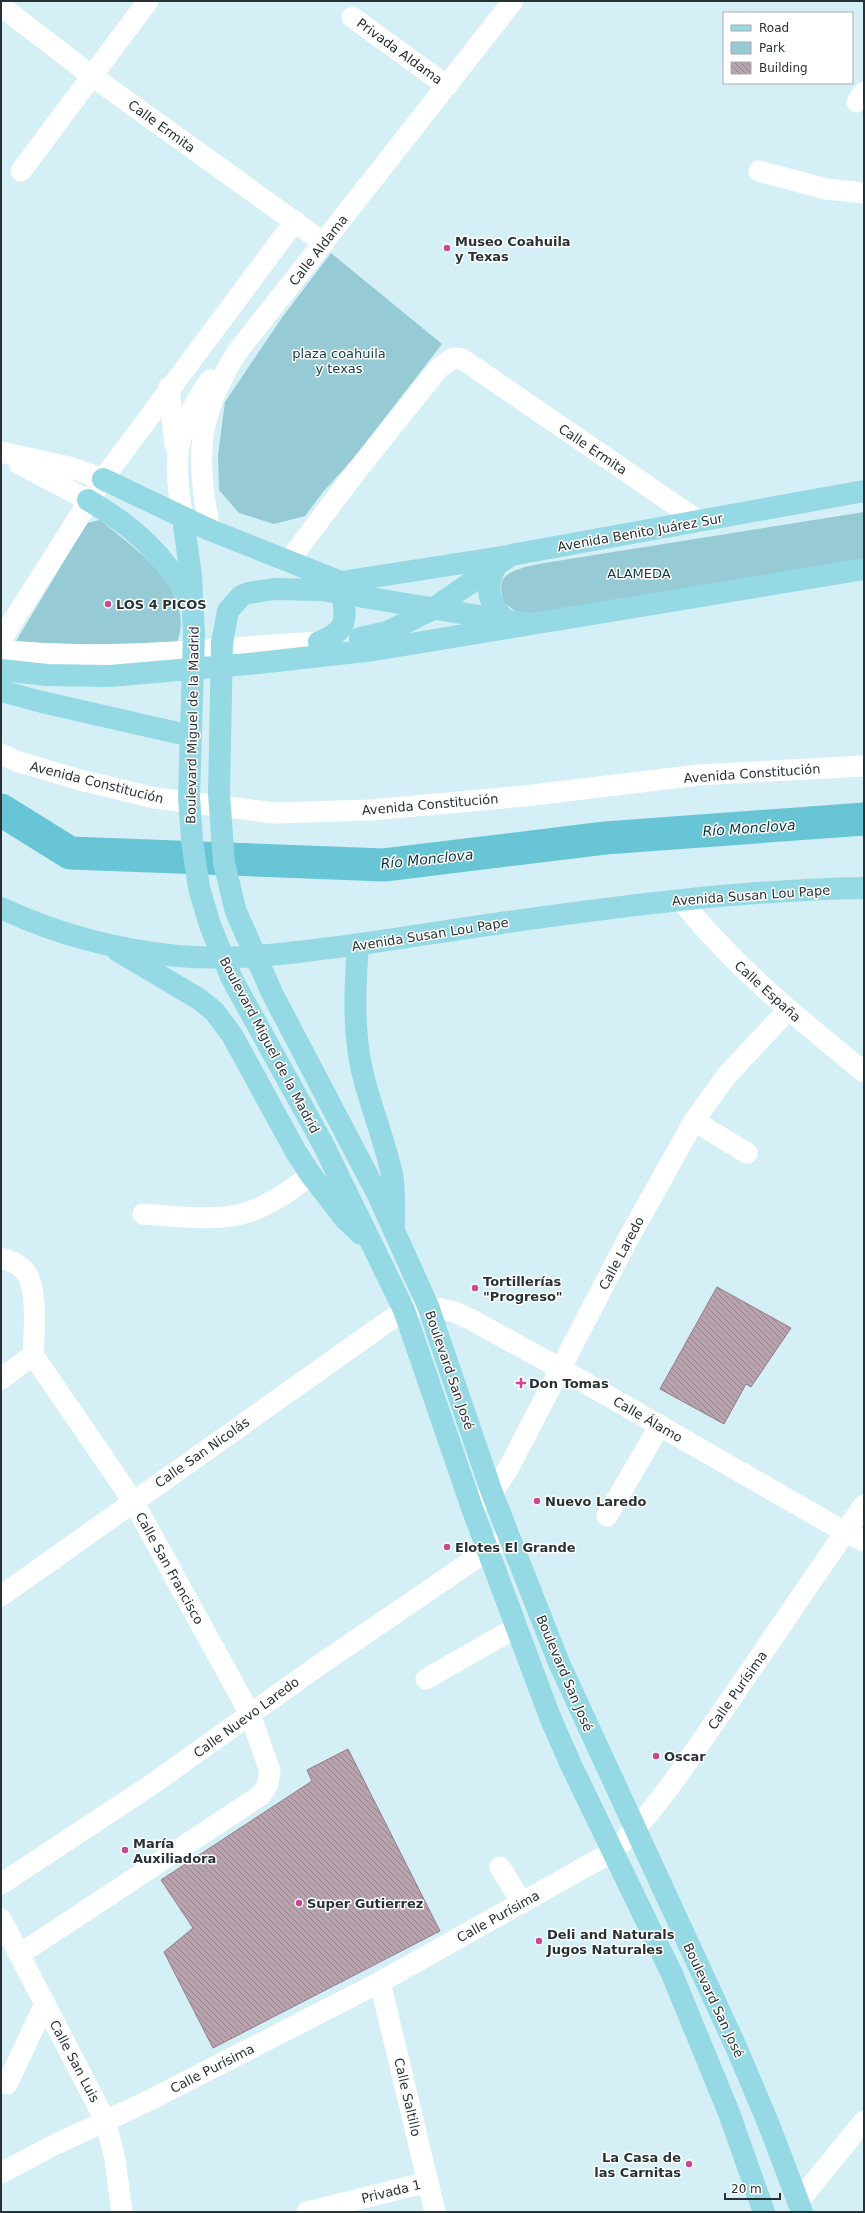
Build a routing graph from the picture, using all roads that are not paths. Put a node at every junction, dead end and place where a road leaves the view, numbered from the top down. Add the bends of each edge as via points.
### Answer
1 (148, 1) edge
2 (512, 1) edge
3 (1, 6) edge
4 (352, 17) dead end
5 (92, 76) junction
6 (447, 86) junction
7 (21, 171) dead end
8 (759, 171) dead end
9 (864, 193) edge
10 (295, 221) junction
11 (324, 243) junction
12 (238, 351) junction
13 (169, 388) junction
14 (2, 453) edge
15 (176, 455) junction
16 (103, 479) junction
17 (864, 491) edge
18 (88, 500) junction
19 (183, 518) junction
20 (700, 522) junction
21 (210, 530) junction
22 (288, 562) junction
23 (503, 562) junction
24 (864, 569) edge
25 (341, 588) junction
26 (193, 605) junction
27 (431, 610) junction
28 (518, 622) junction
29 (1, 640) edge
30 (319, 642) junction
31 (1, 650) edge
32 (1, 670) edge
33 (1, 691) edge
34 (191, 736) junction
35 (1, 754) edge
36 (864, 766) edge
37 (864, 888) edge
38 (681, 900) junction
39 (1, 908) edge
40 (108, 945) junction
41 (358, 945) junction
42 (788, 1010) junction
43 (864, 1072) edge
44 (694, 1121) junction
45 (342, 1128) joint
46 (323, 1144) joint
47 (746, 1153) dead end
48 (311, 1175) junction
49 (144, 1214) dead end
50 (394, 1228) junction
51 (375, 1248) junction
52 (1, 1258) edge
53 (428, 1306) junction
54 (404, 1310) junction
55 (33, 1355) junction
56 (561, 1369) junction
57 (1, 1380) edge
58 (660, 1425) junction
59 (492, 1493) junction
60 (133, 1501) junction
61 (864, 1505) edge
62 (472, 1508) junction
63 (607, 1516) dead end
64 (845, 1532) junction
65 (510, 1535) junction
66 (864, 1541) edge
67 (489, 1549) junction
68 (1, 1596) edge
69 (517, 1627) junction
70 (426, 1679) dead end
71 (577, 1706) junction
72 (250, 1714) junction
73 (571, 1765) junction
74 (618, 1792) junction
75 (636, 1830) junction
76 (612, 1852) junction
77 (500, 1867) dead end
78 (1, 1884) edge
79 (522, 1903) junction
80 (1, 1919) edge
81 (20, 1954) junction
82 (380, 1982) junction
83 (45, 2004) junction
84 (7, 2084) dead end
85 (105, 2120) junction
86 (864, 2121) edge
87 (1, 2173) edge
88 (428, 2182) junction
89 (800, 2207) edge
90 (122, 2212) edge
91 (308, 2212) edge
92 (436, 2212) edge
93 (764, 2212) edge

1 - 5 street
2 - 6 street, Calle Aldama
3 - 5 street, Calle Ermita
4 - 6 street, Privada Aldama
5 - 7 street
5 - 10 street, Calle Ermita
6 - 11 street, Calle Aldama
8 - 9 street via 826,189
10 - 11 street, Calle Ermita
10 - 13 street
11 - 12 street, Calle Aldama
12 - 15 street via 214,375 197,400 184,428
12 - 21 street, Calle Aldama via 221,377 209,406 202,436 200,468
13 - 15 street
13 - 16 street
14 - 16 street via 69,467
14 - 18 street
15 - 19 street via 177,486
16 - 18 street
16 - 19 main road
17 - 20 main road, Avenida Benito Juárez Sur
18 - 26 main road via 114,515 138,534 178,579
18 - 29 street
19 - 21 main road
19 - 26 main road, Boulevard Miguel de la Madrid
20 - 22 street, Calle Ermita via 471,365 456,358 443,364 355,473
20 - 23 main road, Avenida Benito Juárez Sur
21 - 22 main road
22 - 25 main road
23 - 25 main road
23 - 27 main road, Avenida Benito Juárez Sur
23 - 28 main road via 490,577 489,597 493,606
24 - 28 main road
25 - 27 main road
25 - 30 main road via 343,625 337,634
25 - 45 main road, Boulevard Miguel de la Madrid via 288,588 248,593 228,612 222,643 219,794 224,863 236,912 273,995
26 - 34 main road, Boulevard Miguel de la Madrid
27 - 28 main road
27 - 30 main road, Avenida Benito Juárez Sur via 378,635
28 - 32 main road via 374,650 172,671 110,676 47,675
30 - 31 street via 65,656
33 - 34 main road
34 - 46 main road, Boulevard Miguel de la Madrid via 189,797 192,840 199,888 210,925 232,979
35 - 36 street, Avenida Constitución via 80,780 155,798 276,813 372,810 525,796 698,775
37 - 38 main road, Avenida Susan Lou Pape
38 - 41 main road, Avenida Susan Lou Pape via 554,915
38 - 42 street, Calle España via 723,950
39 - 40 main road, Avenida Susan Lou Pape via 25,919
40 - 41 main road, Avenida Susan Lou Pape via 179,956 224,957
40 - 48 main road via 199,999 214,1011 232,1035
41 - 50 main road via 354,1005 356,1039 372,1108 392,1174
42 - 43 street, Calle España
42 - 44 street, Calle Laredo via 727,1075
44 - 47 street
44 - 56 street, Calle Laredo
45 - 50 main road, Boulevard San José
46 - 51 main road, Boulevard San José
48 - 49 street via 283,1194 244,1213 192,1217
48 - 51 main road via 345,1219
50 - 53 main road, Boulevard San José
51 - 54 main road, Boulevard San José
52 - 55 street via 20,1265 29,1278 33,1297
53 - 54 street, Calle Álamo
53 - 56 street, Calle Álamo via 455,1312 472,1320
53 - 59 main road, Boulevard San José
54 - 60 street, Calle San Nicolás
54 - 62 main road, Boulevard San José
55 - 57 street
55 - 60 street, Calle San Francisco
56 - 58 street, Calle Álamo
56 - 59 street, Calle Laredo via 508,1469
58 - 63 street
58 - 64 street, Calle Álamo
59 - 62 street, Calle Laredo
59 - 65 main road, Boulevard San José
60 - 68 street, Calle San Nicolás
60 - 72 street, Calle San Francisco
61 - 64 street, Calle Purísima
62 - 67 main road, Boulevard San José
64 - 66 street, Calle Álamo
64 - 75 street, Calle Purísima via 751,1672
65 - 67 street, Calle Nuevo Laredo
65 - 71 main road, Boulevard San José
67 - 69 main road, Boulevard San José
67 - 72 street, Calle Nuevo Laredo
69 - 70 street
69 - 73 main road, Boulevard San José
71 - 73 main road
71 - 74 main road, Boulevard San José
72 - 78 street, Calle Nuevo Laredo via 151,1785
72 - 81 street, Calle San Francisco via 270,1771 268,1784 261,1795
73 - 74 main road
73 - 76 main road, Boulevard San José
74 - 75 main road, Boulevard San José
75 - 76 street, Calle Purísima
75 - 89 main road, Boulevard San José via 737,2049
76 - 79 street, Calle Purísima
76 - 93 main road, Boulevard San José via 672,1974 729,2113
77 - 79 street
79 - 82 street, Calle Purísima
80 - 81 street, Calle San Luis
81 - 83 street, Calle San Luis
82 - 85 street, Calle Purísima via 150,2100
82 - 88 street, Calle Saltillo
83 - 84 street
83 - 85 street, Calle San Luis
85 - 87 street, Calle Purísima
85 - 90 street, Calle San Luis via 115,2159
86 - 89 street
88 - 91 street, Privada 1
88 - 92 street, Calle Saltillo

